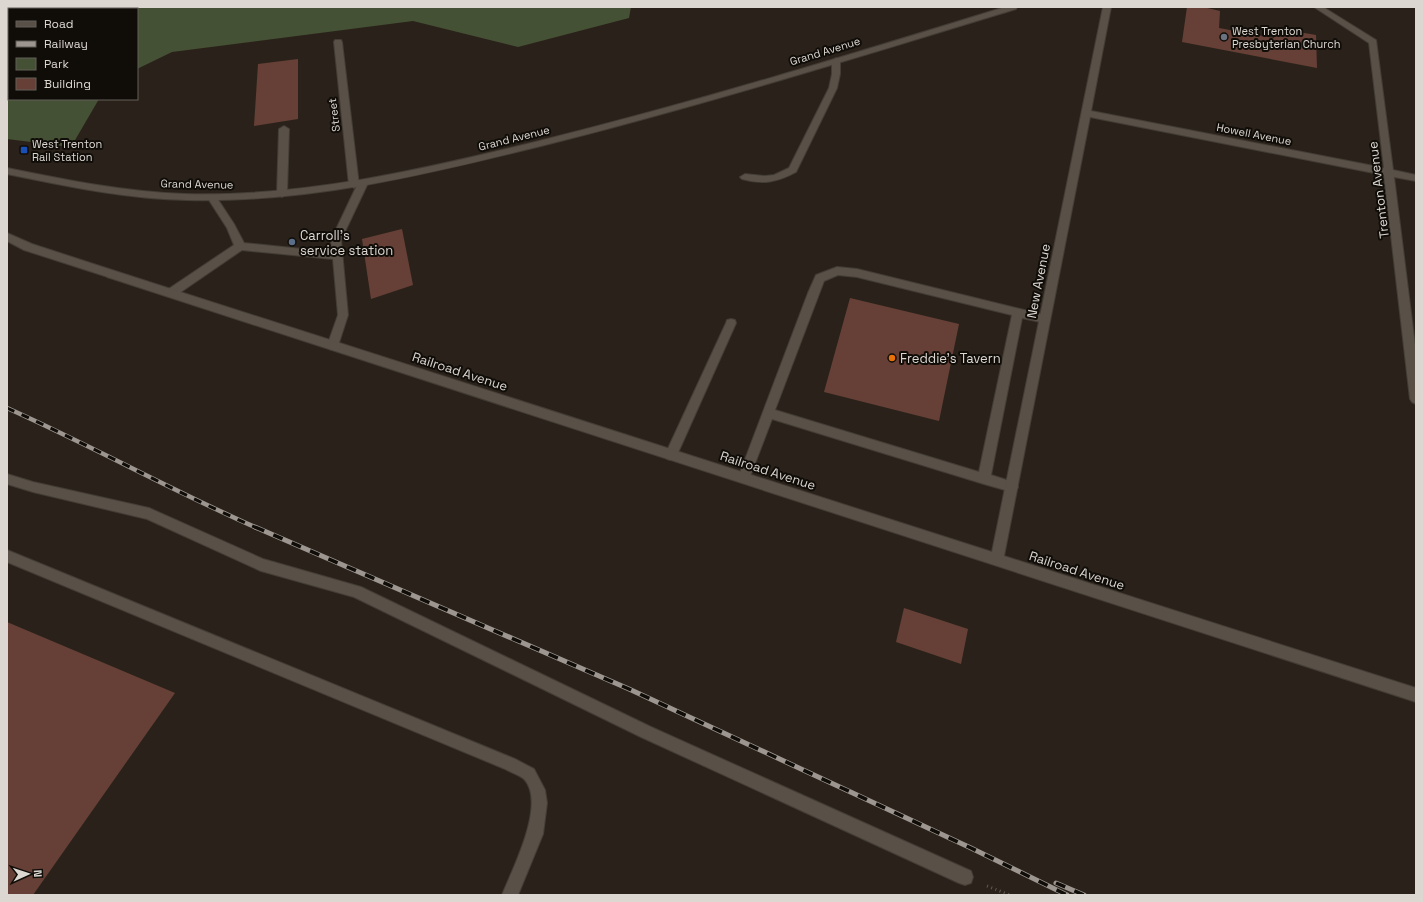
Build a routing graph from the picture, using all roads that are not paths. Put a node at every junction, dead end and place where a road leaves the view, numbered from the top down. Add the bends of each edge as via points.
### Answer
1 (1013, 7) edge
2 (1107, 7) edge
3 (1318, 7) edge
4 (338, 42) dead end
5 (836, 61) junction
6 (1086, 113) junction
7 (284, 129) dead end
8 (7, 171) edge
9 (1389, 173) junction
10 (745, 177) dead end
11 (1416, 178) edge
12 (358, 184) junction
13 (282, 194) junction
14 (212, 196) junction
15 (7, 237) edge
16 (240, 246) junction
17 (337, 256) junction
18 (172, 293) junction
19 (1018, 312) junction
20 (1045, 319) junction
21 (731, 323) dead end
22 (333, 346) junction
23 (1416, 399) edge
24 (768, 413) junction
25 (671, 455) junction
26 (744, 478) junction
27 (7, 479) edge
28 (984, 479) junction
29 (1012, 487) junction
30 (7, 556) edge
31 (997, 560) junction
32 (1416, 695) edge
33 (965, 877) dead end
34 (510, 895) edge

1 - 5 street, Grand Avenue
2 - 6 street, New Avenue
3 - 9 street, Trenton Avenue via 1373,42
4 - 12 street, Street
5 - 10 street via 833,88 793,170 770,180
5 - 12 street, Grand Avenue via 576,135 467,162
6 - 9 street, Howell Avenue
6 - 20 street, New Avenue
7 - 13 street
8 - 14 street, Grand Avenue via 105,190 184,197
9 - 11 street, Howell Avenue
9 - 23 street, Trenton Avenue
12 - 13 street, Grand Avenue
12 - 17 street via 336,240
13 - 14 street, Grand Avenue
14 - 16 street via 236,233
15 - 18 street, Railroad Avenue via 28,247
16 - 17 street
16 - 18 street
17 - 22 street via 343,315
18 - 22 street, Railroad Avenue
19 - 20 street
19 - 24 street via 857,273 837,271 820,278
19 - 28 street
20 - 29 street, New Avenue
21 - 25 street
22 - 25 street, Railroad Avenue
24 - 26 street
24 - 28 street
25 - 26 street, Railroad Avenue
26 - 31 street, Railroad Avenue
27 - 33 street via 149,514 261,565 356,591 646,732
28 - 29 street
29 - 31 street, New Avenue
30 - 34 street via 281,668 529,774 537,790 539,804 536,834
31 - 32 street, Railroad Avenue

